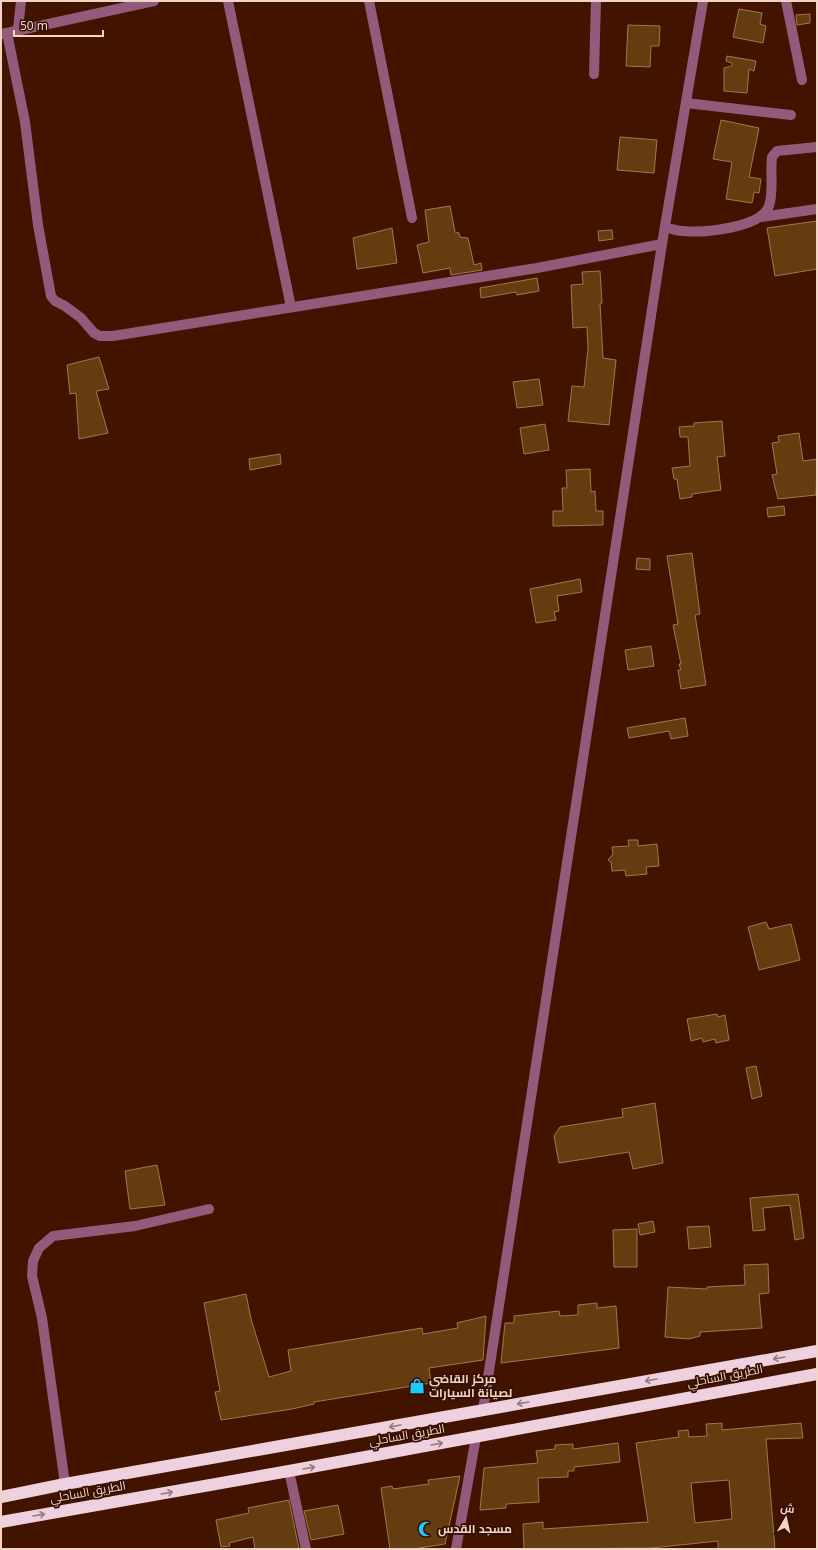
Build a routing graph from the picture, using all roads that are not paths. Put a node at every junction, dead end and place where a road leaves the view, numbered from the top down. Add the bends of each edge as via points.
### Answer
1 (21, 1) edge
2 (154, 1) edge
3 (228, 1) edge
4 (369, 1) edge
5 (596, 1) edge
6 (703, 1) edge
7 (786, 1) edge
8 (18, 29) junction
9 (4, 33) edge
10 (594, 74) dead end
11 (802, 80) dead end
12 (686, 103) junction
13 (791, 114) dead end
14 (817, 147) edge
15 (817, 209) edge
16 (761, 217) junction
17 (412, 218) dead end
18 (665, 228) junction
19 (662, 244) junction
20 (291, 307) junction
21 (209, 1209) dead end
22 (817, 1351) edge
23 (817, 1374) edge
24 (483, 1410) junction
25 (476, 1437) junction
26 (289, 1471) junction
27 (65, 1484) junction
28 (1, 1497) edge
29 (1, 1522) edge
30 (306, 1549) edge
31 (456, 1549) edge

1 - 8 street
2 - 8 street
3 - 20 street
4 - 17 street
5 - 10 street
6 - 12 street
7 - 11 street
8 - 9 street
9 - 20 street via 25,122 38,224 49,289 55,301 81,318 100,336
12 - 13 street
12 - 18 street
14 - 16 street via 777,151 772,157 769,206
15 - 16 street
16 - 18 street via 742,225 695,231
18 - 19 street
19 - 20 street via 537,268
19 - 24 street
21 - 27 street via 135,1226 53,1236 39,1248 33,1261 32,1276 42,1318
22 -> 24 highway, الطريق الساحلي
23 - 25 highway, الطريق الساحلي
24 -> 27 highway, الطريق الساحلي
26 -> 25 highway, الطريق الساحلي
25 - 31 street
29 -> 26 highway, الطريق الساحلي
26 - 30 street
27 - 28 highway, الطريق الساحلي

